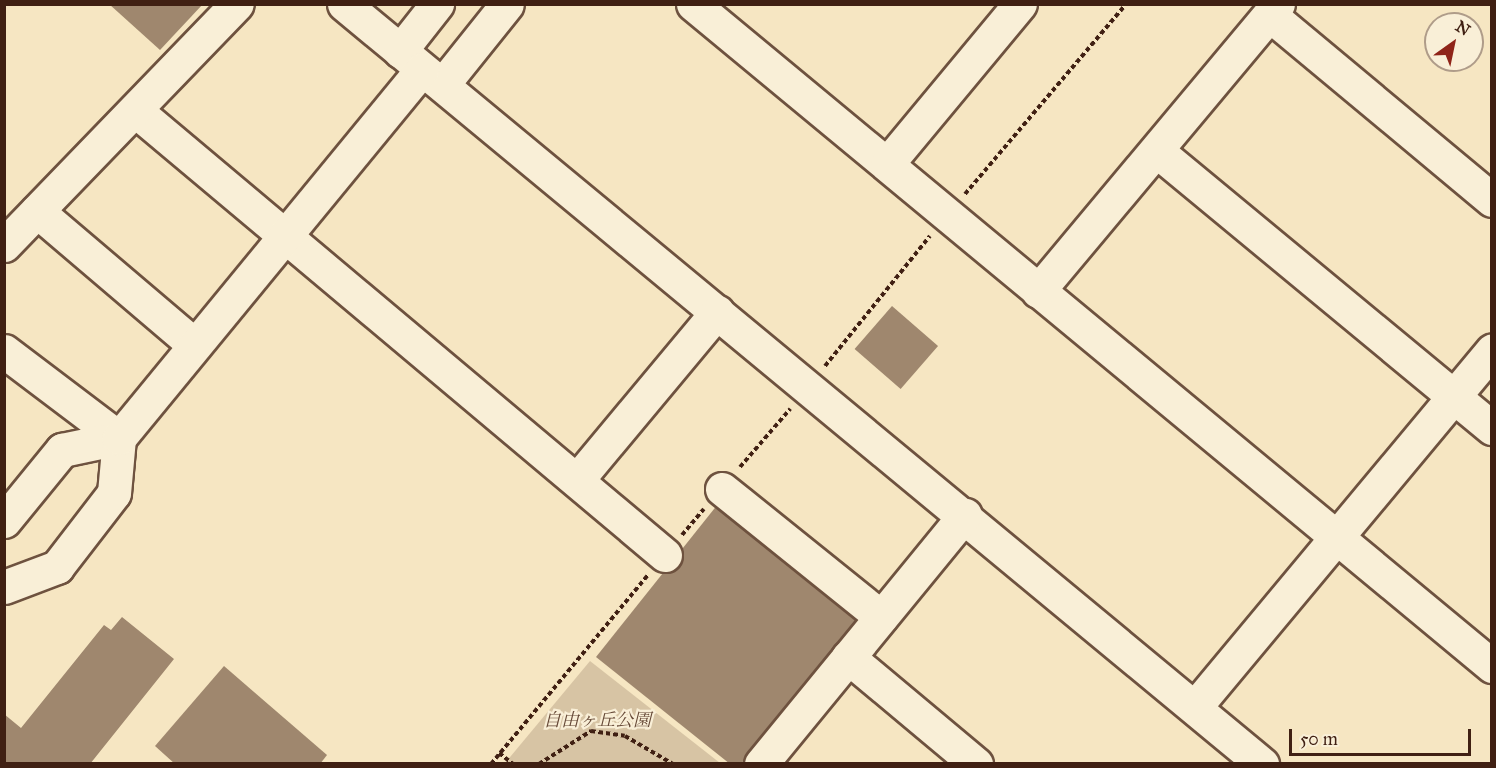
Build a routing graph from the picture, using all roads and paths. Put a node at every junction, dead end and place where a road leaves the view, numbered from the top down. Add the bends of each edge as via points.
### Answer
1 (237, 4) edge
2 (344, 4) edge
3 (437, 4) edge
4 (507, 4) edge
5 (693, 4) edge
6 (1003, 10) edge
7 (1274, 10) edge
8 (422, 68) junction
9 (135, 110) junction
10 (1157, 151) junction
11 (887, 164) junction
12 (1491, 200) edge
13 (37, 212) junction
14 (284, 238) junction
15 (4, 245) edge
16 (1038, 291) junction
17 (717, 312) junction
18 (193, 344) junction
19 (1491, 350) edge
20 (4, 351) edge
21 (1453, 396) junction
22 (1491, 428) edge
23 (119, 438) junction
24 (577, 480) junction
25 (722, 489) dead end
26 (965, 515) junction
27 (4, 521) edge
28 (1335, 537) junction
29 (665, 555) dead end
30 (4, 587) edge
31 (881, 617) junction
32 (848, 657) junction
33 (1491, 666) edge
34 (1195, 707) junction
35 (499, 753) dead end
36 (513, 764) edge
37 (539, 764) edge
38 (674, 764) edge
39 (761, 764) edge
40 (976, 764) edge
41 (1262, 764) edge

1 - 9 street
2 - 8 street
3 - 8 street
4 - 8 street
5 - 11 street
6 - 11 street
7 - 10 street
7 - 12 street
8 - 14 street
8 - 17 street
9 - 13 street
9 - 14 street
10 - 16 street
10 - 21 street
11 - 16 street
13 - 15 street
13 - 18 street
14 - 18 street
14 - 24 street
16 - 28 street
17 - 24 street
17 - 26 street
18 - 23 street
19 - 21 street
20 - 23 street
21 - 22 street
21 - 28 street
23 - 27 street via 62,450
23 - 30 street via 114,493 57,567
24 - 29 street
25 - 31 street
26 - 31 street
26 - 34 street
28 - 33 street
28 - 34 street
31 - 32 street
32 - 39 street
32 - 40 street
34 - 41 street
35 - 36 path
37 - 38 path via 591,731 625,736

